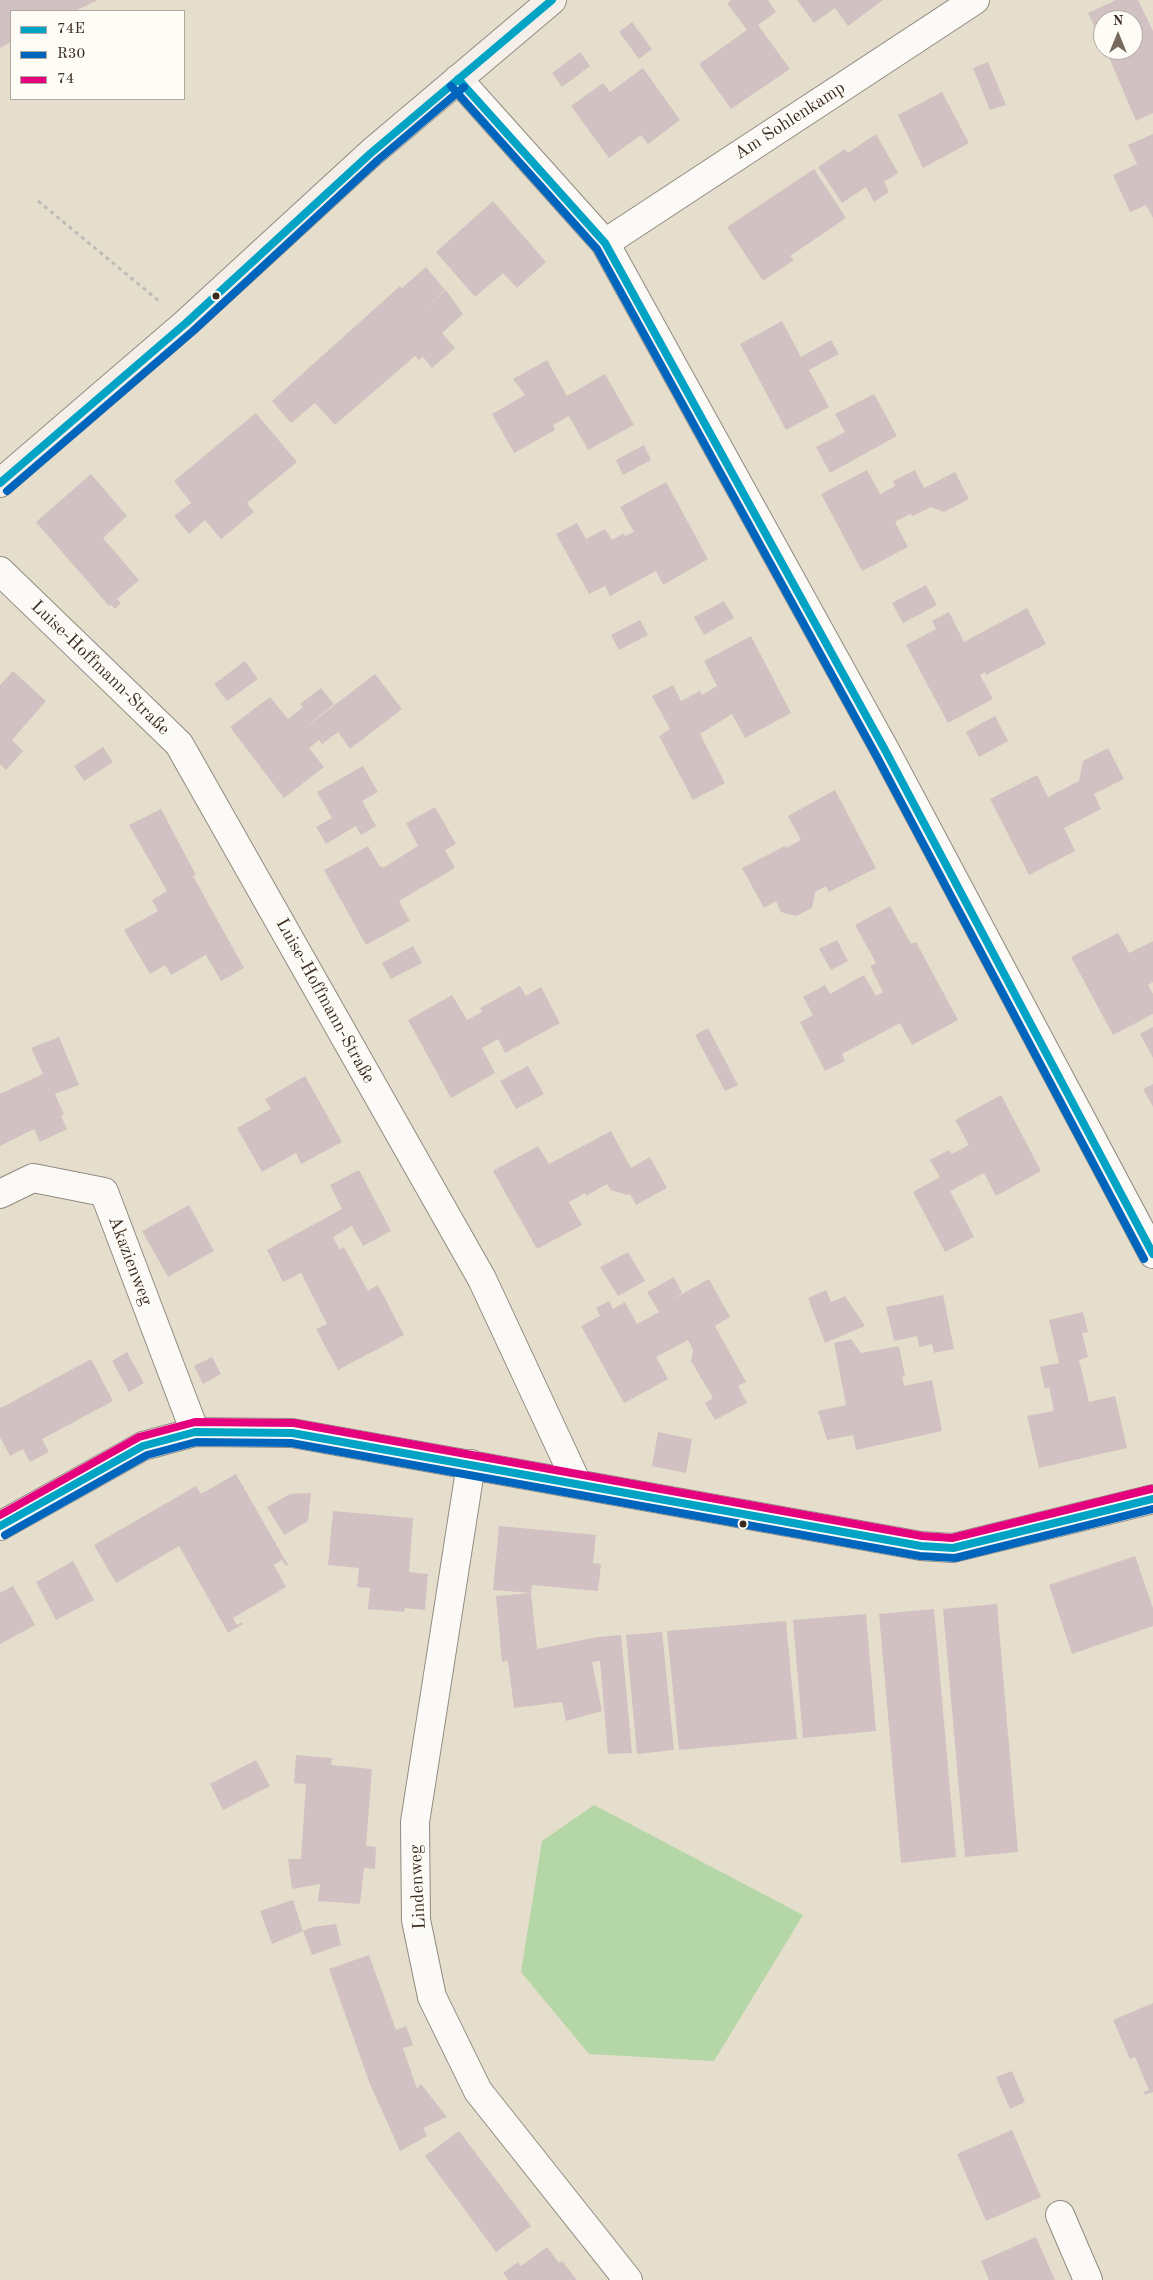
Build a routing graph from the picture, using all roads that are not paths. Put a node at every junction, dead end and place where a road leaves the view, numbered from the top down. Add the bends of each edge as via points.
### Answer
1 (552, 0) edge
2 (975, 0) edge
3 (458, 78) junction
4 (605, 243) junction
5 (0, 483) edge
6 (0, 571) edge
7 (0, 1194) edge
8 (1153, 1254) edge
9 (195, 1432) junction
10 (471, 1464) junction
11 (577, 1483) junction
12 (1153, 1500) edge
13 (0, 1526) edge
14 (1060, 2215) dead end
15 (628, 2280) edge
16 (1088, 2280) edge

1 - 3 main road
2 - 4 street, Am Sohlenkamp
3 - 4 street
3 - 5 main road via 186,323
4 - 8 street via 885,750
6 - 11 street, Luise-Hoffmann-Straße via 179,744 482,1279
7 - 9 street, Akazienweg via 33,1178 104,1192
9 - 10 street via 292,1433
9 - 13 street via 143,1446
10 - 11 street
10 - 15 street, Lindenweg via 415,1822 416,1920 432,1997 478,2091
11 - 12 street via 921,1546 953,1548
14 - 16 street

